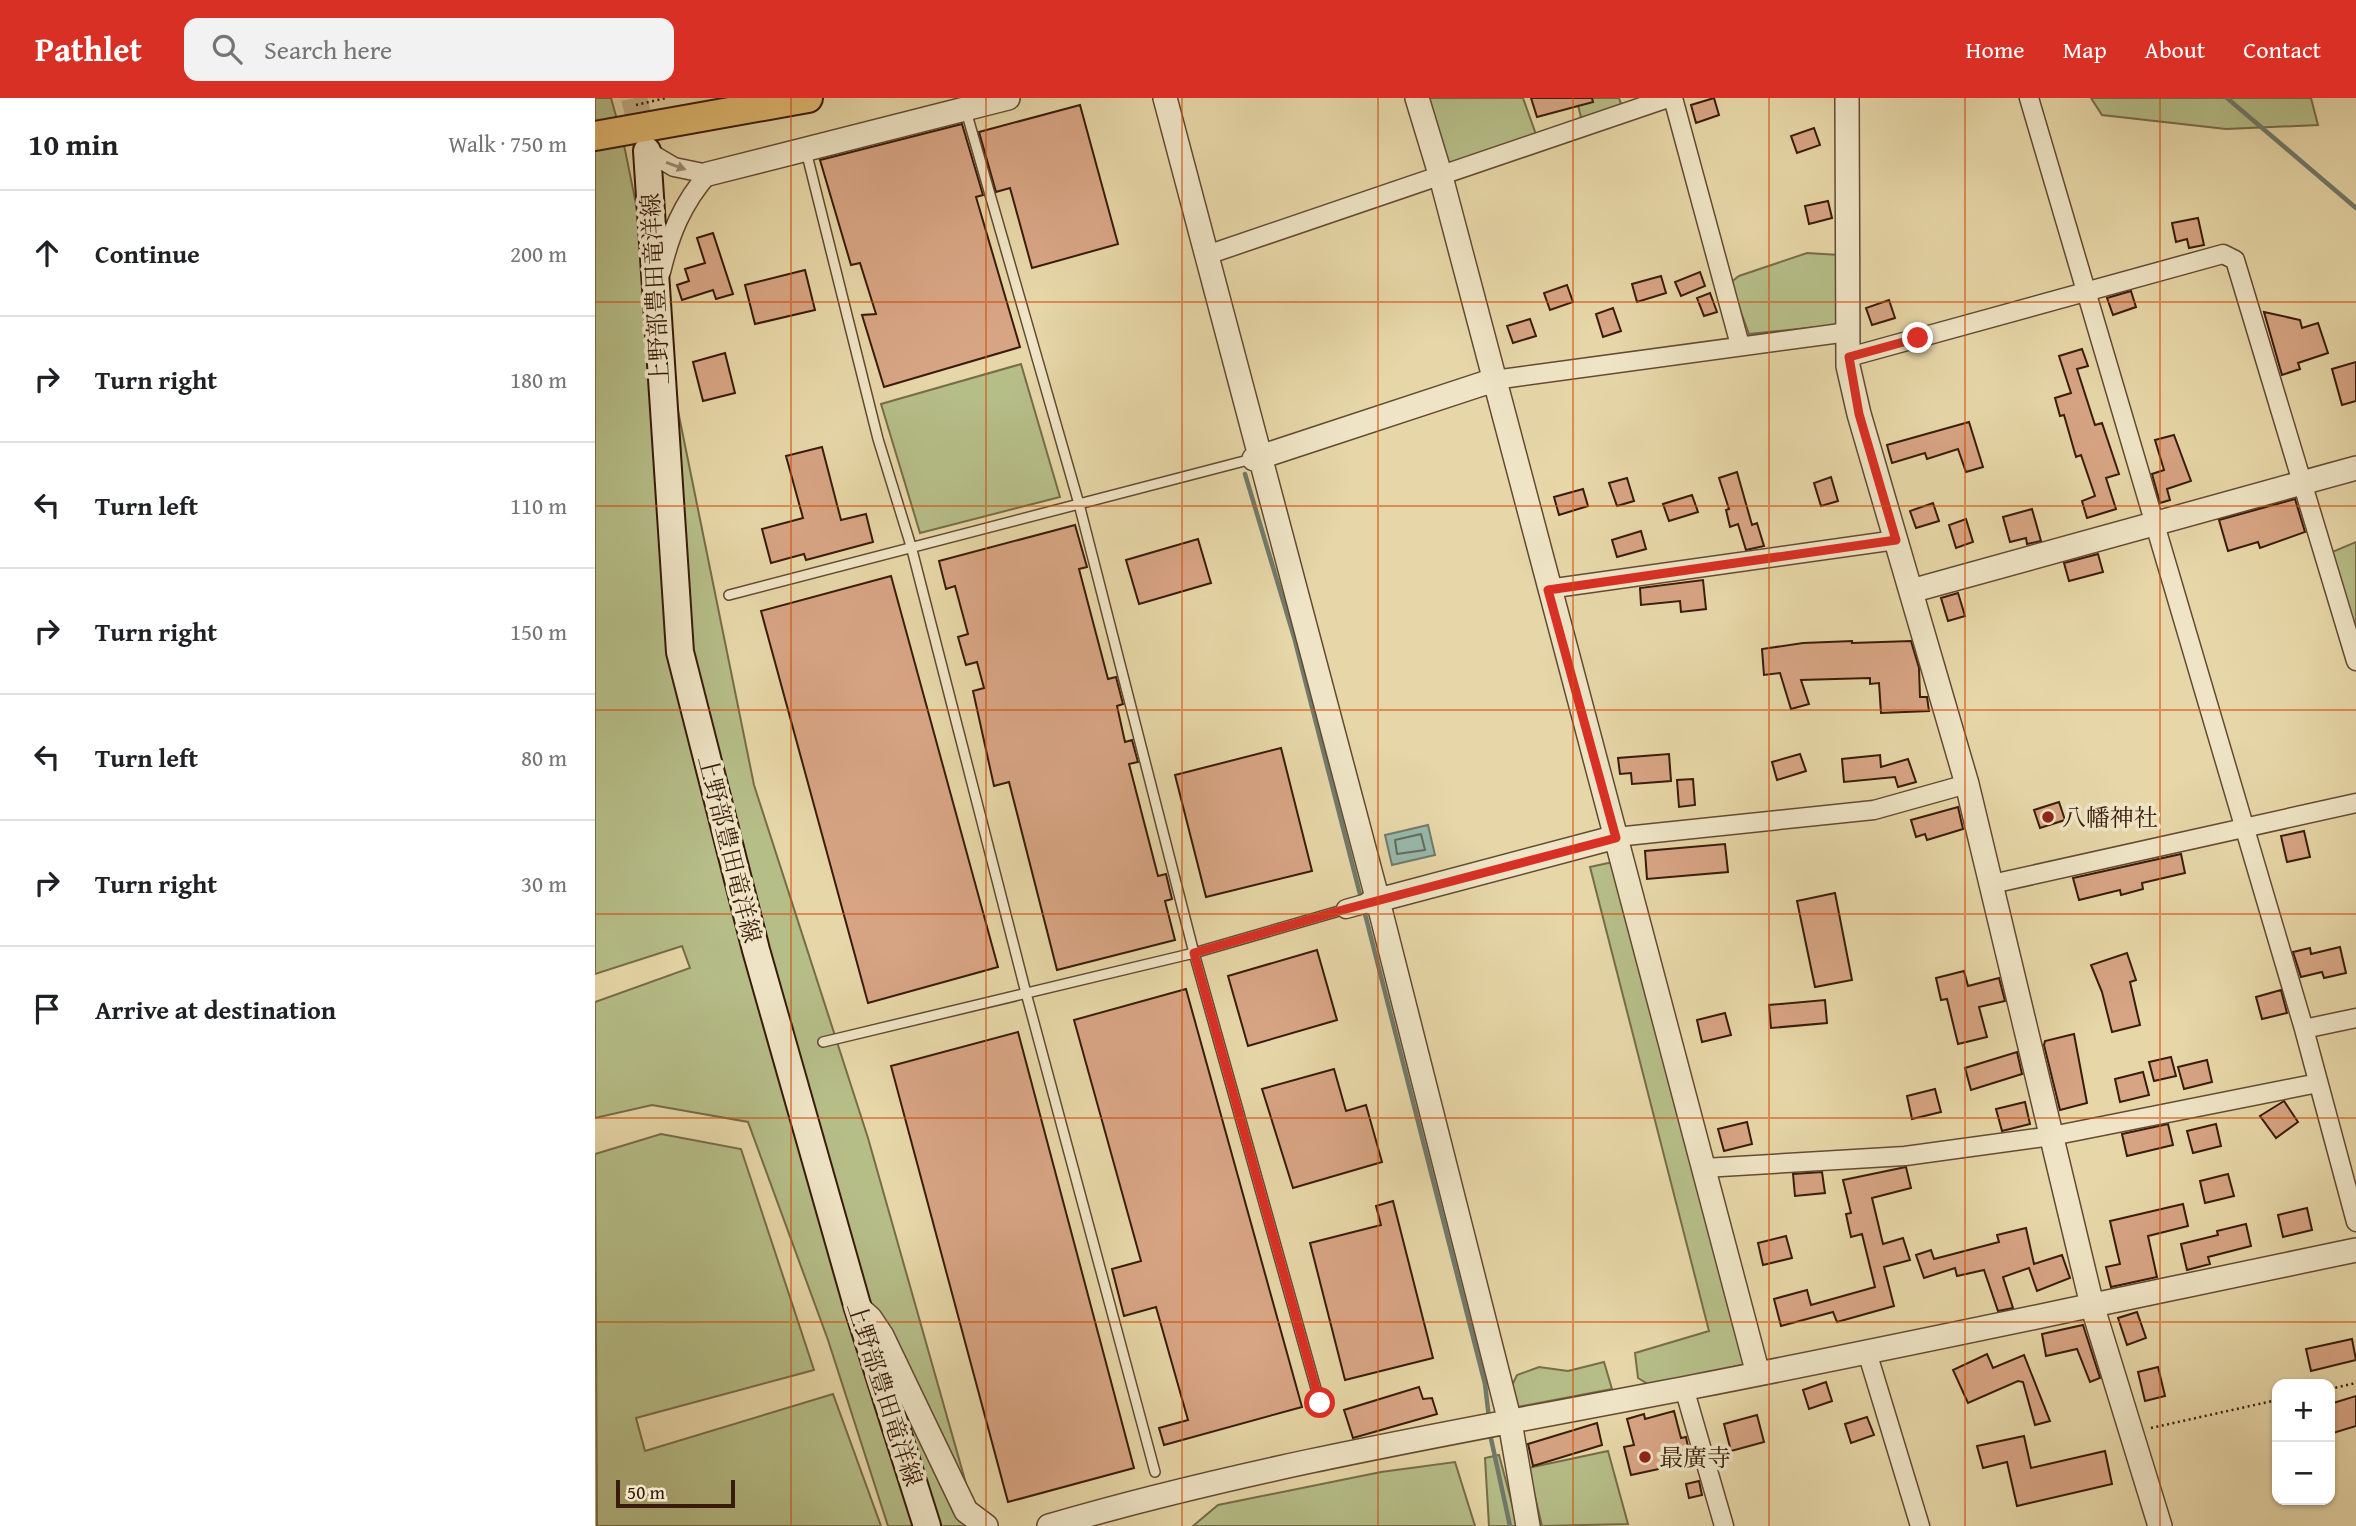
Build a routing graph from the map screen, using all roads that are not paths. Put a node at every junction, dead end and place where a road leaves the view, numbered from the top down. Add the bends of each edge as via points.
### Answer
1 (809, 98) edge
2 (1008, 98) edge
3 (1165, 98) edge
4 (1417, 98) edge
5 (1671, 98) edge
6 (1847, 98) edge
7 (2029, 98) edge
8 (966, 111) junction
9 (595, 136) edge
10 (647, 150) joint
11 (806, 151) junction
12 (708, 174) junction
13 (1441, 177) junction
14 (1207, 255) junction
15 (2087, 292) junction
16 (654, 299) junction
17 (1848, 332) junction
18 (1740, 345) junction
19 (1849, 357) junction
20 (1494, 380) junction
21 (1257, 458) junction
22 (2356, 468) edge
23 (2304, 483) junction
24 (1079, 504) junction
25 (2155, 525) junction
26 (1896, 540) junction
27 (911, 546) junction
28 (1548, 590) junction
29 (1911, 591) junction
30 (729, 595) dead end
31 (2356, 661) edge
32 (1966, 784) junction
33 (2356, 803) edge
34 (2244, 827) junction
35 (1616, 838) junction
36 (1992, 884) junction
37 (1375, 901) junction
38 (1346, 909) joint
39 (1194, 953) junction
40 (1026, 993) junction
41 (2356, 1018) edge
42 (2304, 1029) junction
43 (823, 1042) dead end
44 (2318, 1083) junction
45 (2052, 1136) junction
46 (1704, 1168) junction
47 (2356, 1222) edge
48 (2356, 1250) edge
49 (857, 1305) junction
50 (2092, 1305) junction
51 (1867, 1352) junction
52 (1758, 1374) junction
53 (1684, 1388) junction
54 (1320, 1403) dead end
55 (1506, 1423) junction
56 (1155, 1472) dead end
57 (927, 1526) edge
58 (986, 1526) edge
59 (1049, 1526) edge
60 (1528, 1526) edge
61 (1724, 1526) edge
62 (1920, 1526) edge
63 (2159, 1526) edge

1 - 9 main road
2 - 8 street
3 - 14 street
4 - 13 street
5 - 13 street
5 - 18 street
6 - 17 street
7 - 15 street
8 - 11 street
8 - 24 lane
10 -> 12 street via 674,167
10 - 16 main road, 上野部豊田竜洋線
11 - 12 street
11 - 27 lane via 878,439
12 - 16 street via 687,200 670,236
13 - 14 street
13 - 20 street
14 - 21 street
15 - 19 street
15 - 23 street via 2223,254 2235,260
15 - 25 street
16 - 49 main road, 上野部豊田竜洋線 via 680,652 755,950
17 - 18 street
17 - 19 street
18 - 20 street
19 - 26 street via 1859,414
20 - 21 street
20 - 28 street
21 - 24 lane
21 - 37 street
22 - 23 street
23 - 25 street
23 - 31 street
24 - 27 lane
24 - 39 lane
25 - 29 street
25 - 34 street
26 - 28 street
26 - 29 street
27 - 30 lane
27 - 40 lane
28 - 35 street
29 - 32 street
32 - 35 street via 1874,810
32 - 36 street
33 - 34 street
34 - 36 street
34 - 42 street
35 - 37 street
35 - 46 street
36 - 45 street
37 - 38 street
37 - 55 street
38 - 39 lane
39 - 40 lane
39 - 54 lane
40 - 43 lane
40 - 56 lane
41 - 42 street
42 - 44 street
44 - 45 street
44 - 47 street
45 - 46 street via 1906,1156
45 - 50 street
46 - 52 street
48 - 50 street
49 - 57 main road, 上野部豊田竜洋線
49 - 58 street via 882,1336 966,1511
50 - 51 street
50 - 63 street
51 - 52 street
51 - 62 street
52 - 53 street
53 - 55 street
53 - 61 street
55 - 59 street via 1132,1502
55 - 60 street

